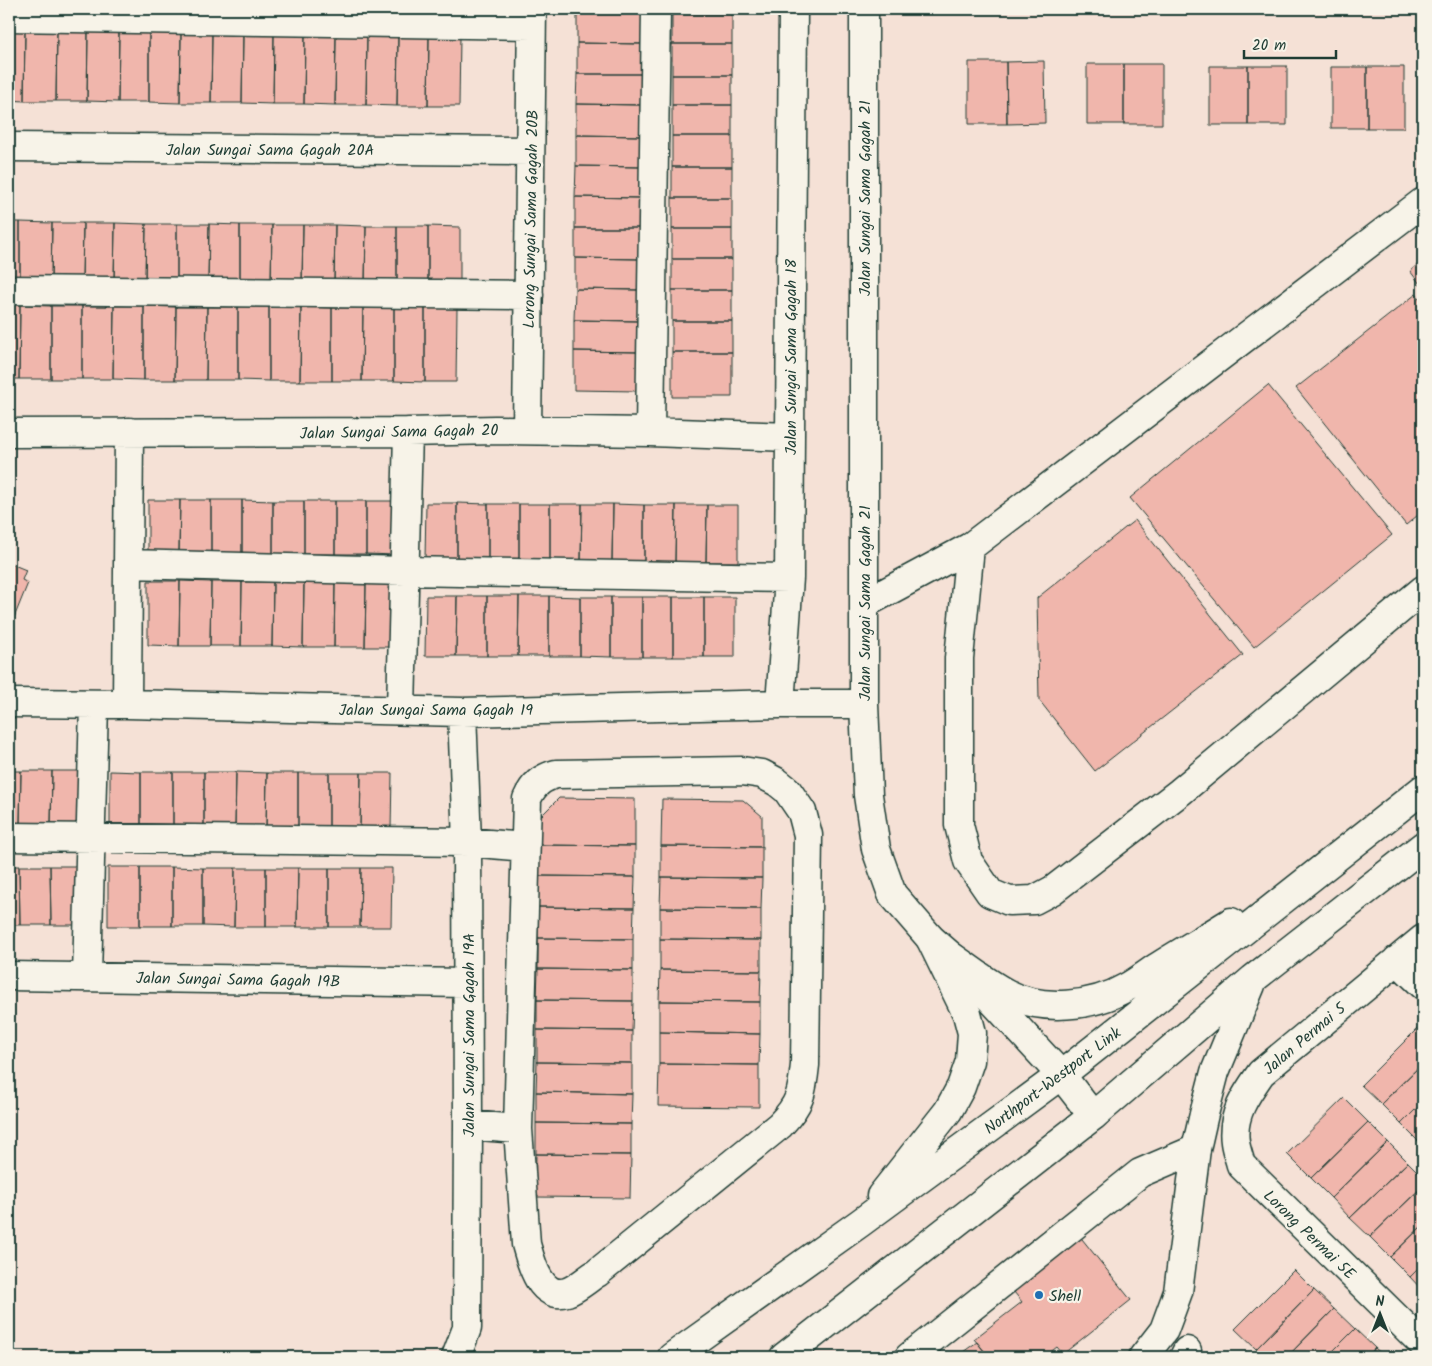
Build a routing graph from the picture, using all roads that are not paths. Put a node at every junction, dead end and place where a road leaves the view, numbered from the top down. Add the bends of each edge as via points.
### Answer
1 (656, 9) edge
2 (792, 9) edge
3 (864, 9) edge
4 (9, 16) edge
5 (532, 17) edge
6 (9, 147) edge
7 (530, 151) junction
8 (1423, 202) edge
9 (9, 290) edge
10 (529, 294) junction
11 (527, 430) junction
12 (130, 432) junction
13 (408, 432) junction
14 (650, 432) junction
15 (9, 433) edge
16 (789, 437) junction
17 (970, 547) junction
18 (128, 564) junction
19 (405, 572) junction
20 (789, 578) junction
21 (1423, 590) edge
22 (864, 604) junction
23 (9, 703) edge
24 (94, 704) junction
25 (128, 704) junction
26 (780, 704) junction
27 (864, 704) junction
28 (401, 710) junction
29 (462, 712) junction
30 (1423, 788) edge
31 (9, 837) edge
32 (91, 838) junction
33 (467, 842) junction
34 (1423, 846) edge
35 (525, 847) junction
36 (1334, 859) junction
37 (930, 938) junction
38 (1423, 939) edge
39 (952, 957) junction
40 (1398, 960) junction
41 (9, 976) edge
42 (88, 977) junction
43 (1253, 980) junction
44 (467, 982) junction
45 (1423, 985) edge
46 (1061, 1075) junction
47 (1093, 1116) junction
48 (468, 1125) junction
49 (518, 1129) junction
50 (1196, 1149) junction
51 (1240, 1165) joint
52 (860, 1223) junction
53 (1423, 1344) edge
54 (456, 1357) edge
55 (672, 1357) edge
56 (784, 1357) edge
57 (909, 1357) edge
58 (1143, 1357) edge

1 - 14 street
2 - 16 street, Jalan Sungai Sama Gagah 18
3 - 22 street, Jalan Sungai Sama Gagah 21
4 - 5 street
5 - 7 street, Lorong Sungai Sama Gagah 20B
6 - 7 street, Jalan Sungai Sama Gagah 20A
7 - 10 street, Lorong Sungai Sama Gagah 20B
8 - 17 street
9 - 10 street
10 - 11 street, Lorong Sungai Sama Gagah 20B
11 - 13 street, Jalan Sungai Sama Gagah 20
11 - 14 street, Jalan Sungai Sama Gagah 20
12 - 13 street, Jalan Sungai Sama Gagah 20
12 - 15 street, Jalan Sungai Sama Gagah 20
12 - 18 street
13 - 19 street
14 - 16 street, Jalan Sungai Sama Gagah 20
16 - 20 street, Jalan Sungai Sama Gagah 18
17 - 21 street via 959,658 958,825 968,861 990,893 1009,901 1034,900 1053,890 1180,792
17 - 22 street
18 - 19 street
18 - 25 street
19 - 20 street
19 - 28 street
20 - 26 street, Jalan Sungai Sama Gagah 18
22 - 27 street, Jalan Sungai Sama Gagah 21
23 - 24 street, Jalan Sungai Sama Gagah 19
24 - 25 street, Jalan Sungai Sama Gagah 19
24 - 32 street
25 - 28 street, Jalan Sungai Sama Gagah 19
26 - 27 street, Jalan Sungai Sama Gagah 19
26 - 29 street, Jalan Sungai Sama Gagah 19
27 - 37 street, Jalan Sungai Sama Gagah 21 via 868,795 876,849 892,894
28 - 29 street, Jalan Sungai Sama Gagah 19
29 - 33 street, Jalan Sungai Sama Gagah 19A
30 - 36 street, Northport-Westport Link
31 - 32 street
32 - 33 street
32 - 42 street
33 - 35 street
33 - 44 street, Jalan Sungai Sama Gagah 19A
34 - 43 street
35 - 49 street
35 - 49 street via 527,799 537,783 548,776 742,771 762,774 777,782 787,790 802,812 808,835 805,1065 799,1100 780,1125 597,1273 566,1292 543,1286 530,1261
36 - 39 street via 1127,988 1101,999 1069,1005 1029,1001 1007,994
36 - 46 street, Northport-Westport Link
37 - 39 street, Jalan Sungai Sama Gagah 21
37 - 52 street via 967,1014 972,1033 970,1061 948,1111
38 - 40 street, Jalan Permai 5
39 - 46 street, Jalan Sungai Sama Gagah 21
40 - 45 street
40 - 51 street, Jalan Permai 5 via 1261,1073 1244,1098 1236,1118 1234,1141
41 - 42 street, Jalan Sungai Sama Gagah 19B
42 - 44 street, Jalan Sungai Sama Gagah 19B
43 - 47 street
43 - 50 street via 1215,1072
44 - 48 street, Jalan Sungai Sama Gagah 19A
46 - 47 street, Jalan Sungai Sama Gagah 21
46 - 52 street, Northport-Westport Link
47 - 56 street
48 - 49 street
48 - 54 street, Jalan Sungai Sama Gagah 19A via 467,1328
50 - 57 street via 1140,1173
50 - 58 street via 1178,1292 1164,1330
51 - 53 street, Lorong Permai 5E
52 - 55 street, Northport-Westport Link

